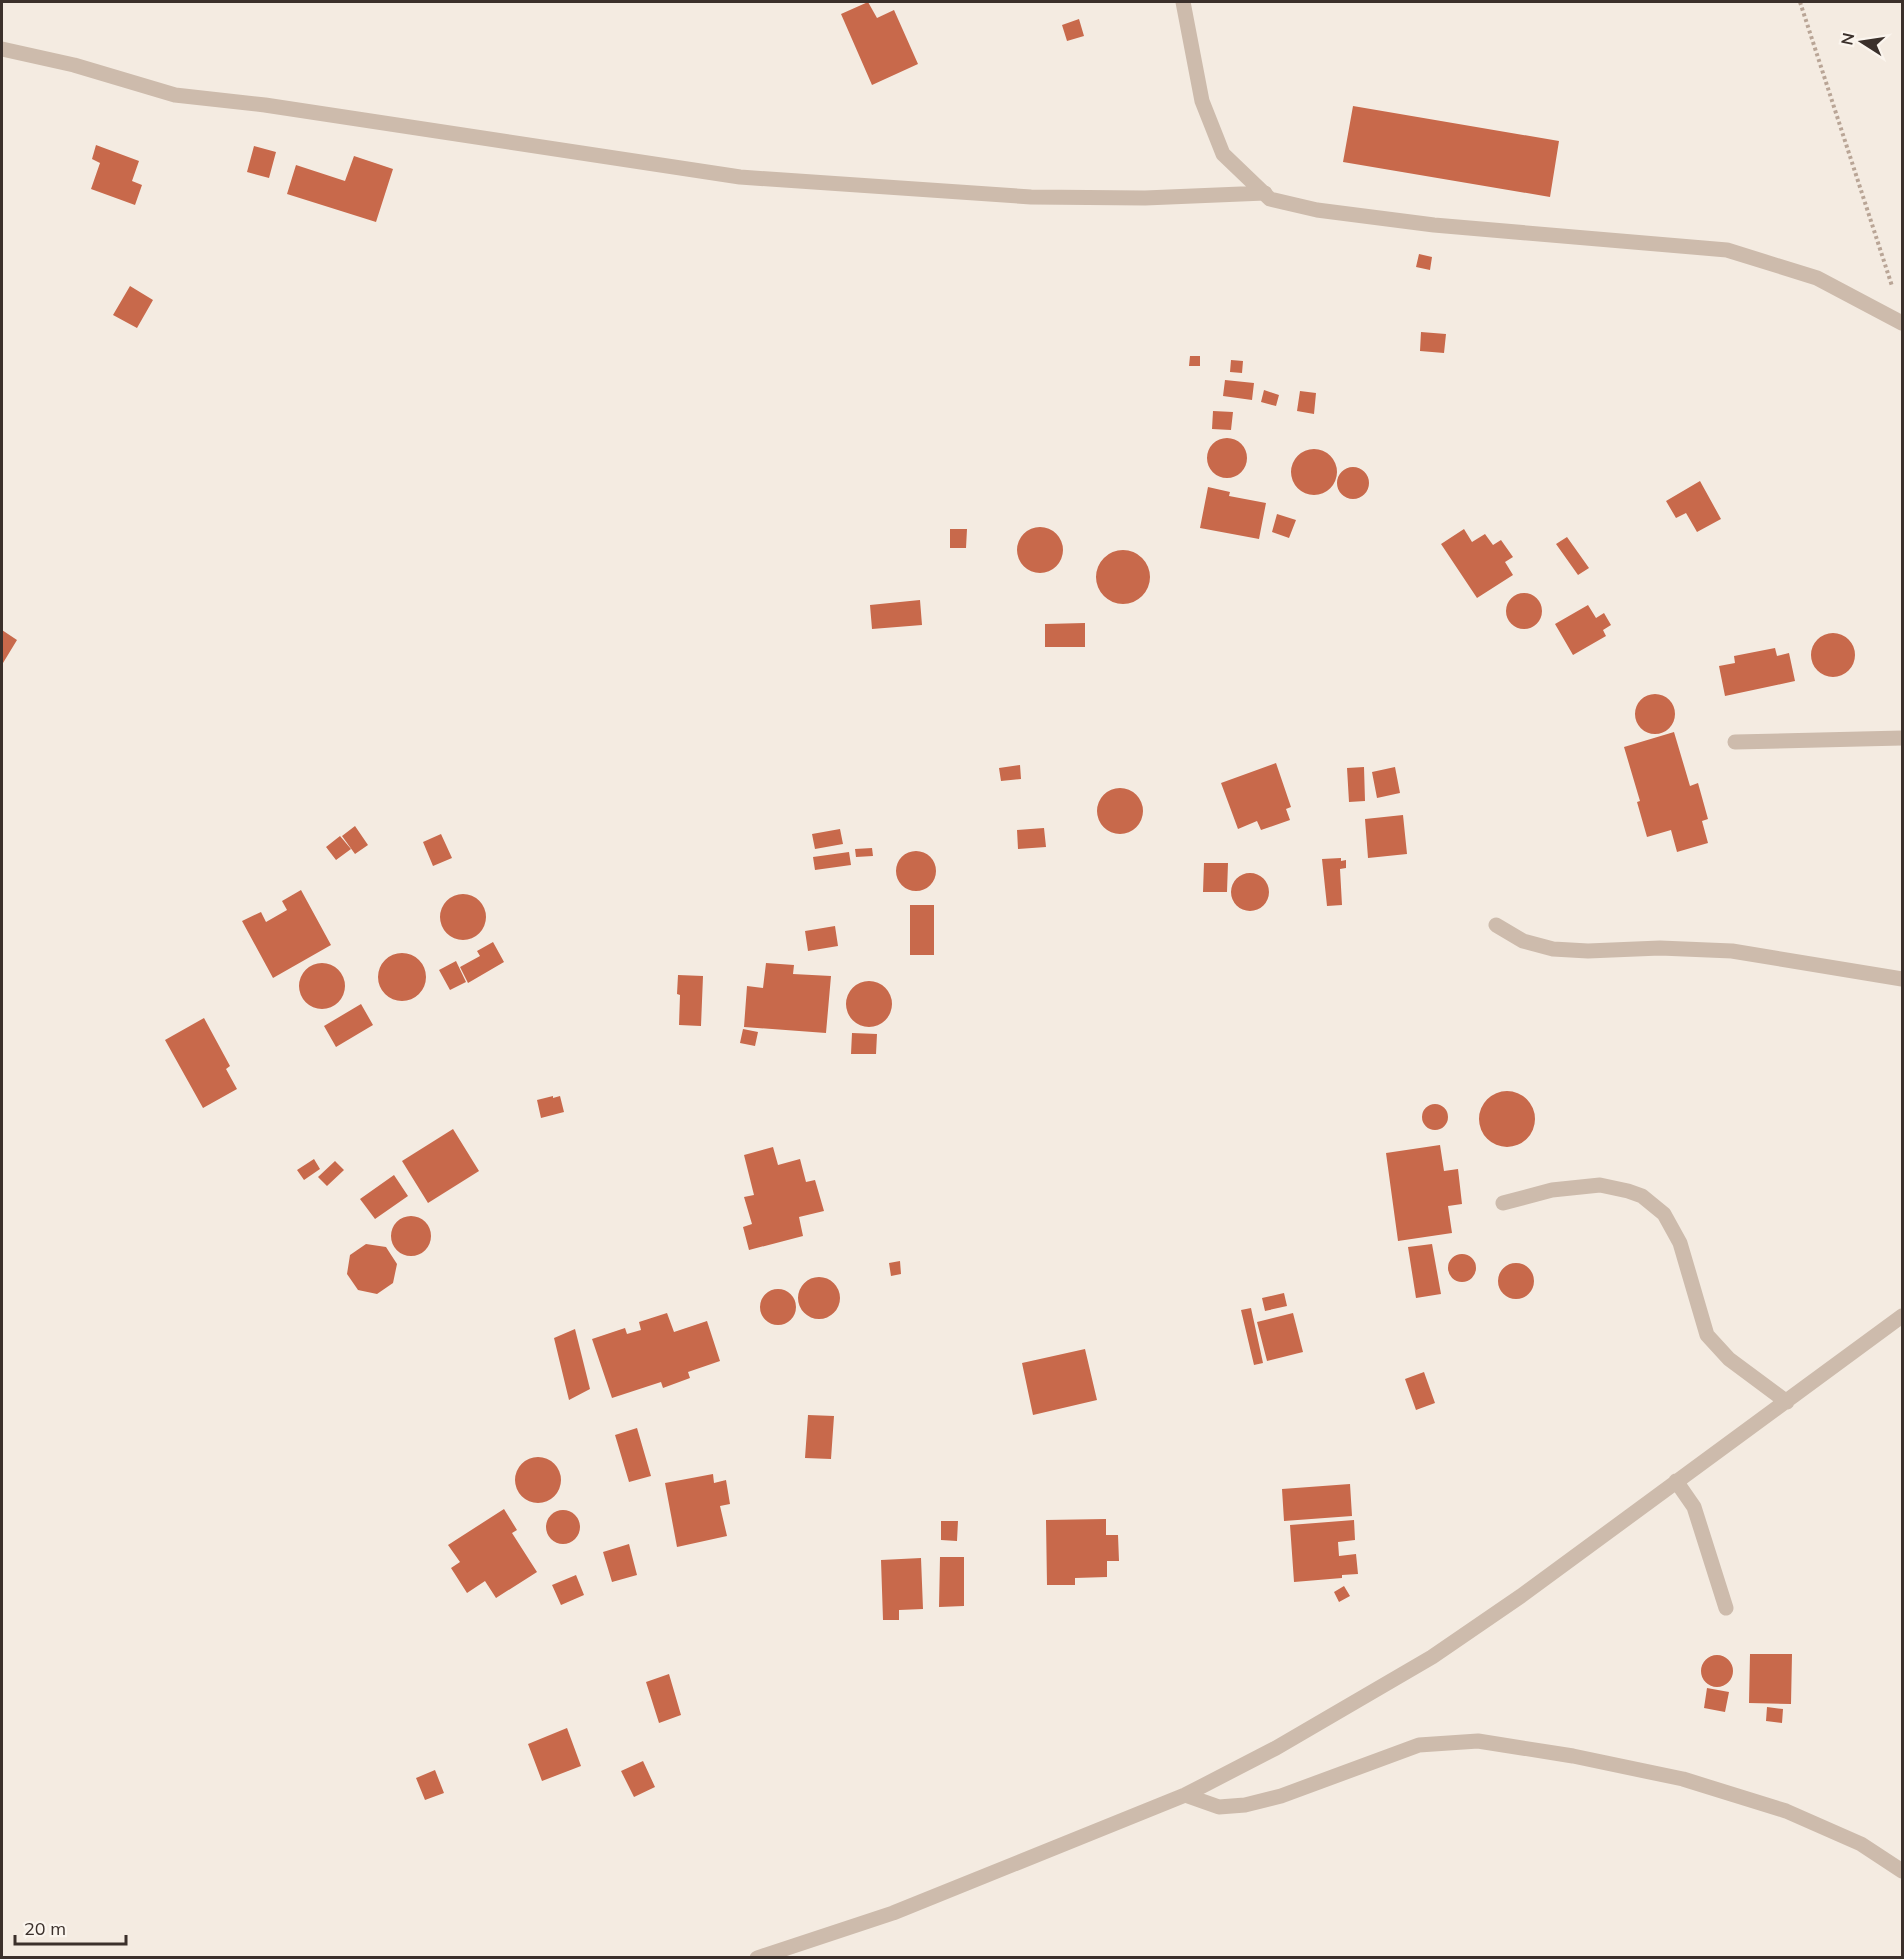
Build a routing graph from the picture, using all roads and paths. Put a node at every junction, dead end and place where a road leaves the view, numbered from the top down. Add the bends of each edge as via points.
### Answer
1 (1183, 2) edge
2 (1800, 2) edge
3 (2, 49) edge
4 (1265, 193) junction
5 (1894, 293) dead end
6 (1902, 323) edge
7 (1902, 738) edge
8 (1735, 742) dead end
9 (1496, 925) dead end
10 (1902, 979) edge
11 (1503, 1203) dead end
12 (1902, 1316) edge
13 (1787, 1402) junction
14 (1676, 1481) junction
15 (1726, 1608) dead end
16 (1185, 1795) junction
17 (1902, 1871) edge
18 (757, 1958) edge

1 - 4 street via 1202,101 1223,154
2 - 5 path
3 - 4 street via 74,65 175,95 265,105 740,177 1031,197
4 - 6 street via 1270,198 1328,212 1727,250 1816,278
7 - 8 street
9 - 10 street via 1523,941 1552,949 1732,951
11 - 13 street via 1552,1190 1600,1185 1642,1196 1664,1214 1680,1243 1707,1335 1729,1359
12 - 13 street
13 - 14 street
14 - 15 street via 1694,1507
14 - 16 street via 1432,1657 1276,1748
16 - 17 street via 1219,1807 1245,1805 1281,1796 1419,1745 1478,1741 1573,1755 1683,1779 1786,1811 1861,1844
16 - 18 street via 893,1912

